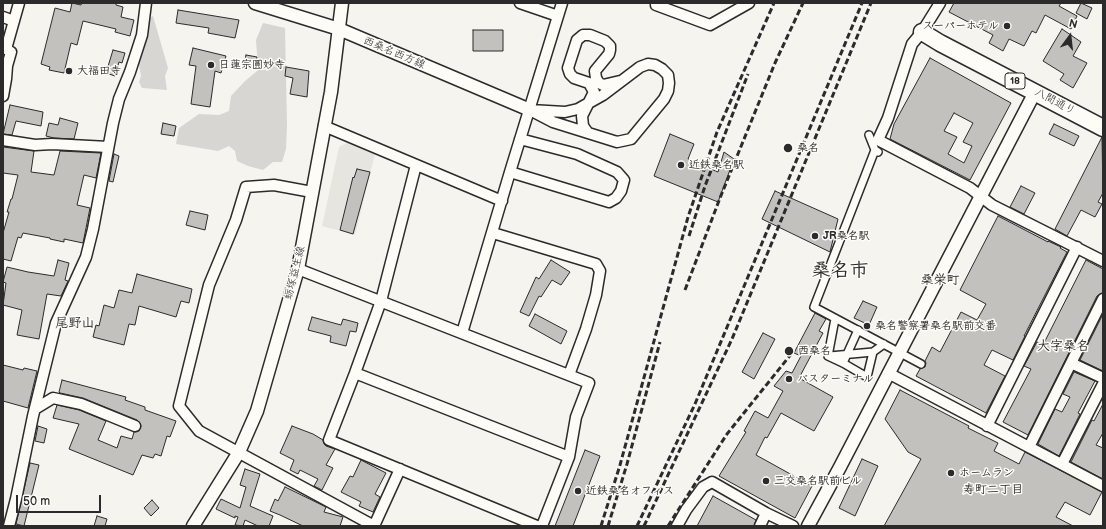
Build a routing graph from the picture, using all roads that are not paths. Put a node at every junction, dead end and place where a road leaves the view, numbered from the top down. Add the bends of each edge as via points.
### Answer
1 (19, 3) edge
2 (146, 3) edge
3 (255, 3) edge
4 (342, 3) edge
5 (520, 3) edge
6 (562, 3) edge
7 (749, 3) edge
8 (940, 3) edge
9 (656, 4) edge
10 (558, 16) junction
11 (3, 17) edge
12 (14, 20) junction
13 (339, 29) junction
14 (922, 32) junction
15 (624, 79) junction
16 (1035, 92) junction
17 (3, 96) edge
18 (586, 106) junction
19 (530, 110) junction
20 (324, 126) junction
21 (1103, 128) edge
22 (588, 133) junction
23 (869, 135) dead end
24 (520, 139) junction
25 (3, 140) edge
26 (108, 147) junction
27 (416, 165) junction
28 (510, 172) junction
29 (312, 192) junction
30 (982, 197) junction
31 (502, 200) junction
32 (493, 233) junction
33 (1077, 247) junction
34 (1103, 261) edge
35 (298, 269) junction
36 (1103, 299) edge
37 (381, 301) junction
38 (835, 319) junction
39 (858, 330) junction
40 (462, 333) junction
41 (884, 344) junction
42 (873, 352) junction
43 (899, 352) junction
44 (848, 354) junction
45 (828, 356) junction
46 (843, 363) junction
47 (1071, 363) junction
48 (921, 364) dead end
49 (355, 373) junction
50 (888, 373) junction
51 (569, 376) junction
52 (1103, 378) edge
53 (1103, 384) edge
54 (35, 409) junction
55 (135, 426) dead end
56 (987, 426) junction
57 (1029, 447) junction
58 (239, 452) junction
59 (569, 457) junction
60 (1062, 464) junction
61 (400, 469) junction
62 (1103, 486) edge
63 (766, 513) junction
64 (9, 526) edge
65 (193, 526) edge
66 (374, 526) edge
67 (537, 526) edge
68 (542, 526) edge
69 (678, 526) edge
70 (760, 526) edge
71 (793, 526) edge
72 (809, 526) edge

1 - 12 street
2 - 26 street via 142,35 119,100
3 - 13 street, 西桑名西方線
4 - 13 street, 蛎塚益生線
5 - 10 street
6 - 10 street
7 - 9 street via 710,25
8 - 14 street
10 - 19 street
11 - 12 street
12 - 17 street via 6,49 11,52
13 - 19 street, 西桑名西方線
13 - 20 street, 蛎塚益生線
14 - 16 main road, 八間通り / 18
14 - 30 street via 912,44 888,118 878,140 970,188
15 - 18 street
15 - 18 street via 603,85 599,83 595,70 609,54 610,46 606,41 583,35 577,40 568,68 574,78 589,83 593,88 594,92
15 - 22 street via 648,64 662,68 670,82 664,99 631,139 617,142
16 - 21 main road, 八間通り / 18
16 - 30 street
18 - 19 street via 565,112
18 - 22 street via 582,121
19 - 22 street via 553,122
19 - 24 street
20 - 27 street
20 - 29 street, 蛎塚益生線
23 - 38 street via 877,151 814,307
24 - 28 street
24 - 28 street via 577,154 617,172 624,180 621,190 616,198 609,202
25 - 26 street via 35,145
26 - 54 street via 86,257 56,323
27 - 31 street
27 - 37 street
28 - 31 street
29 - 35 street, 蛎塚益生線
29 - 58 street via 274,185 246,187 236,220 209,285 179,406 199,431
30 - 33 street via 992,205
30 - 43 street
31 - 32 street
32 - 40 street
32 - 51 street via 596,264 600,271 586,329
33 - 34 street
33 - 56 street
35 - 37 street
35 - 58 street, 蛎塚益生線 via 257,412
36 - 47 street
37 - 40 street
37 - 49 street
38 - 39 street
38 - 45 street
39 - 41 street
39 - 44 street
40 - 51 street
41 - 42 street
41 - 43 street
42 - 44 street
42 - 46 street via 867,377
43 - 48 street
43 - 50 street
44 - 45 street
44 - 46 street
45 - 46 street
47 - 52 street
47 - 57 street
49 - 59 street
49 - 61 street via 329,440
50 - 56 street
50 - 72 street
51 - 59 street via 589,383 576,417
53 - 60 street
54 - 55 street via 53,398 81,404
54 - 64 street
56 - 57 street
57 - 60 street
58 - 65 street, 蛎塚益生線
58 - 66 street
59 - 68 street
60 - 62 street
61 - 66 street
61 - 67 street
63 - 69 street via 712,482 703,487
63 - 70 street
63 - 71 street

